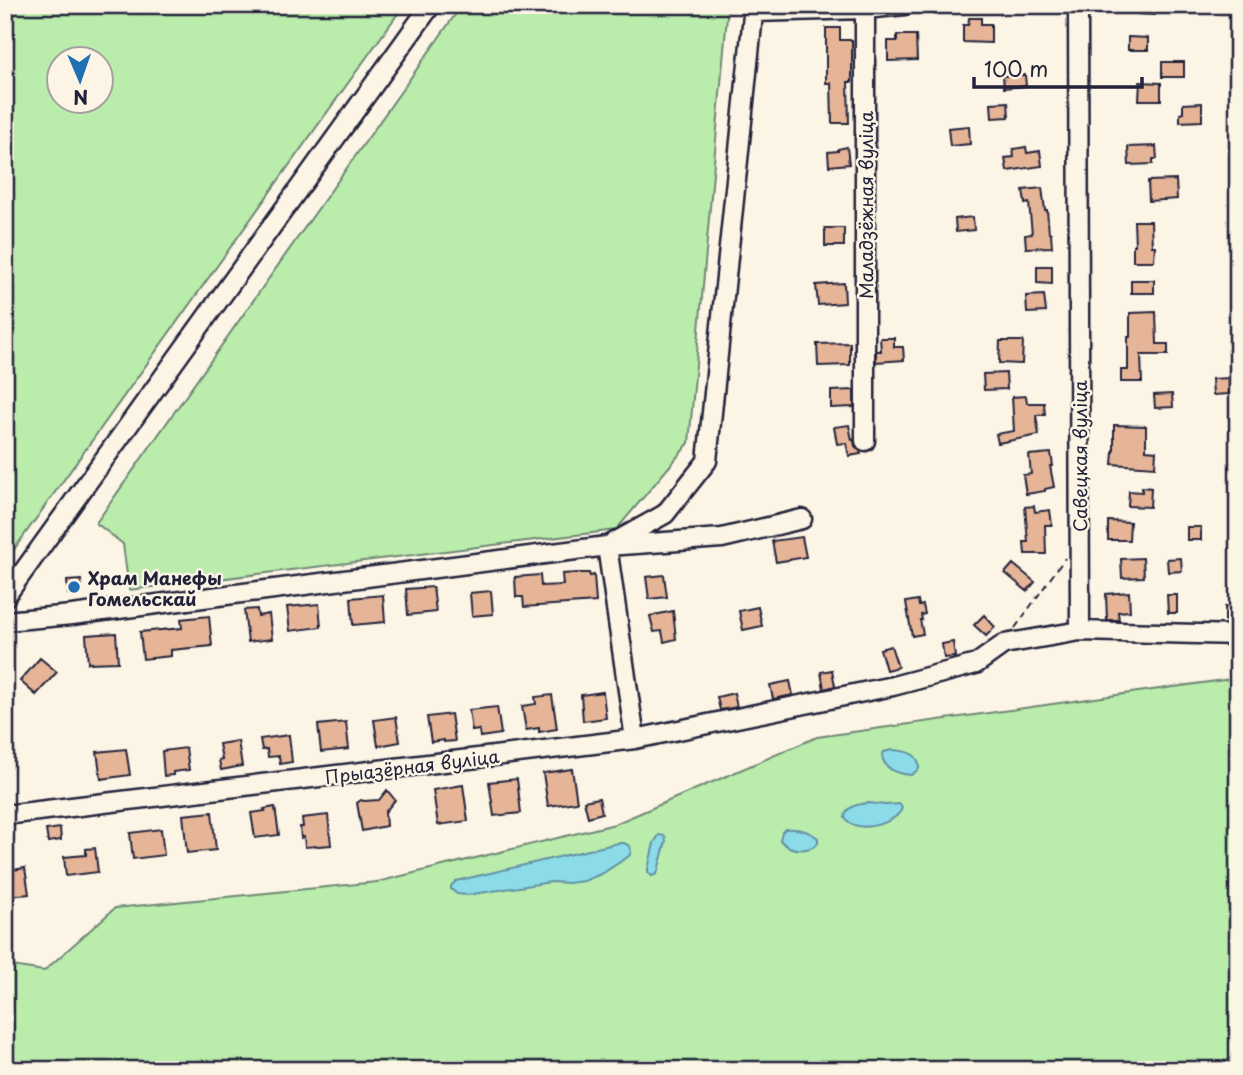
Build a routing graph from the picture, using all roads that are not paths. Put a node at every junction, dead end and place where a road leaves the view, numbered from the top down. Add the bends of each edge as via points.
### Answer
1 (431, 5) edge
2 (905, 5) edge
3 (1078, 5) edge
4 (754, 9) edge
5 (865, 9) junction
6 (865, 441) dead end
7 (802, 519) dead end
8 (607, 546) junction
9 (5, 597) edge
10 (5, 621) edge
11 (1080, 631) junction
12 (1238, 635) edge
13 (635, 739) junction
14 (5, 816) edge

1 - 9 street
2 - 5 street
3 - 11 street, Савецкая вуліца
4 - 5 street
4 - 8 street via 707,461 665,514
5 - 6 street, Маладзёжная вуліца
7 - 8 street via 722,538
8 - 10 street
8 - 13 street
11 - 12 street
11 - 13 street, Прыазёрная вуліца via 1004,644 976,664 893,686
13 - 14 street, Прыазёрная вуліца

